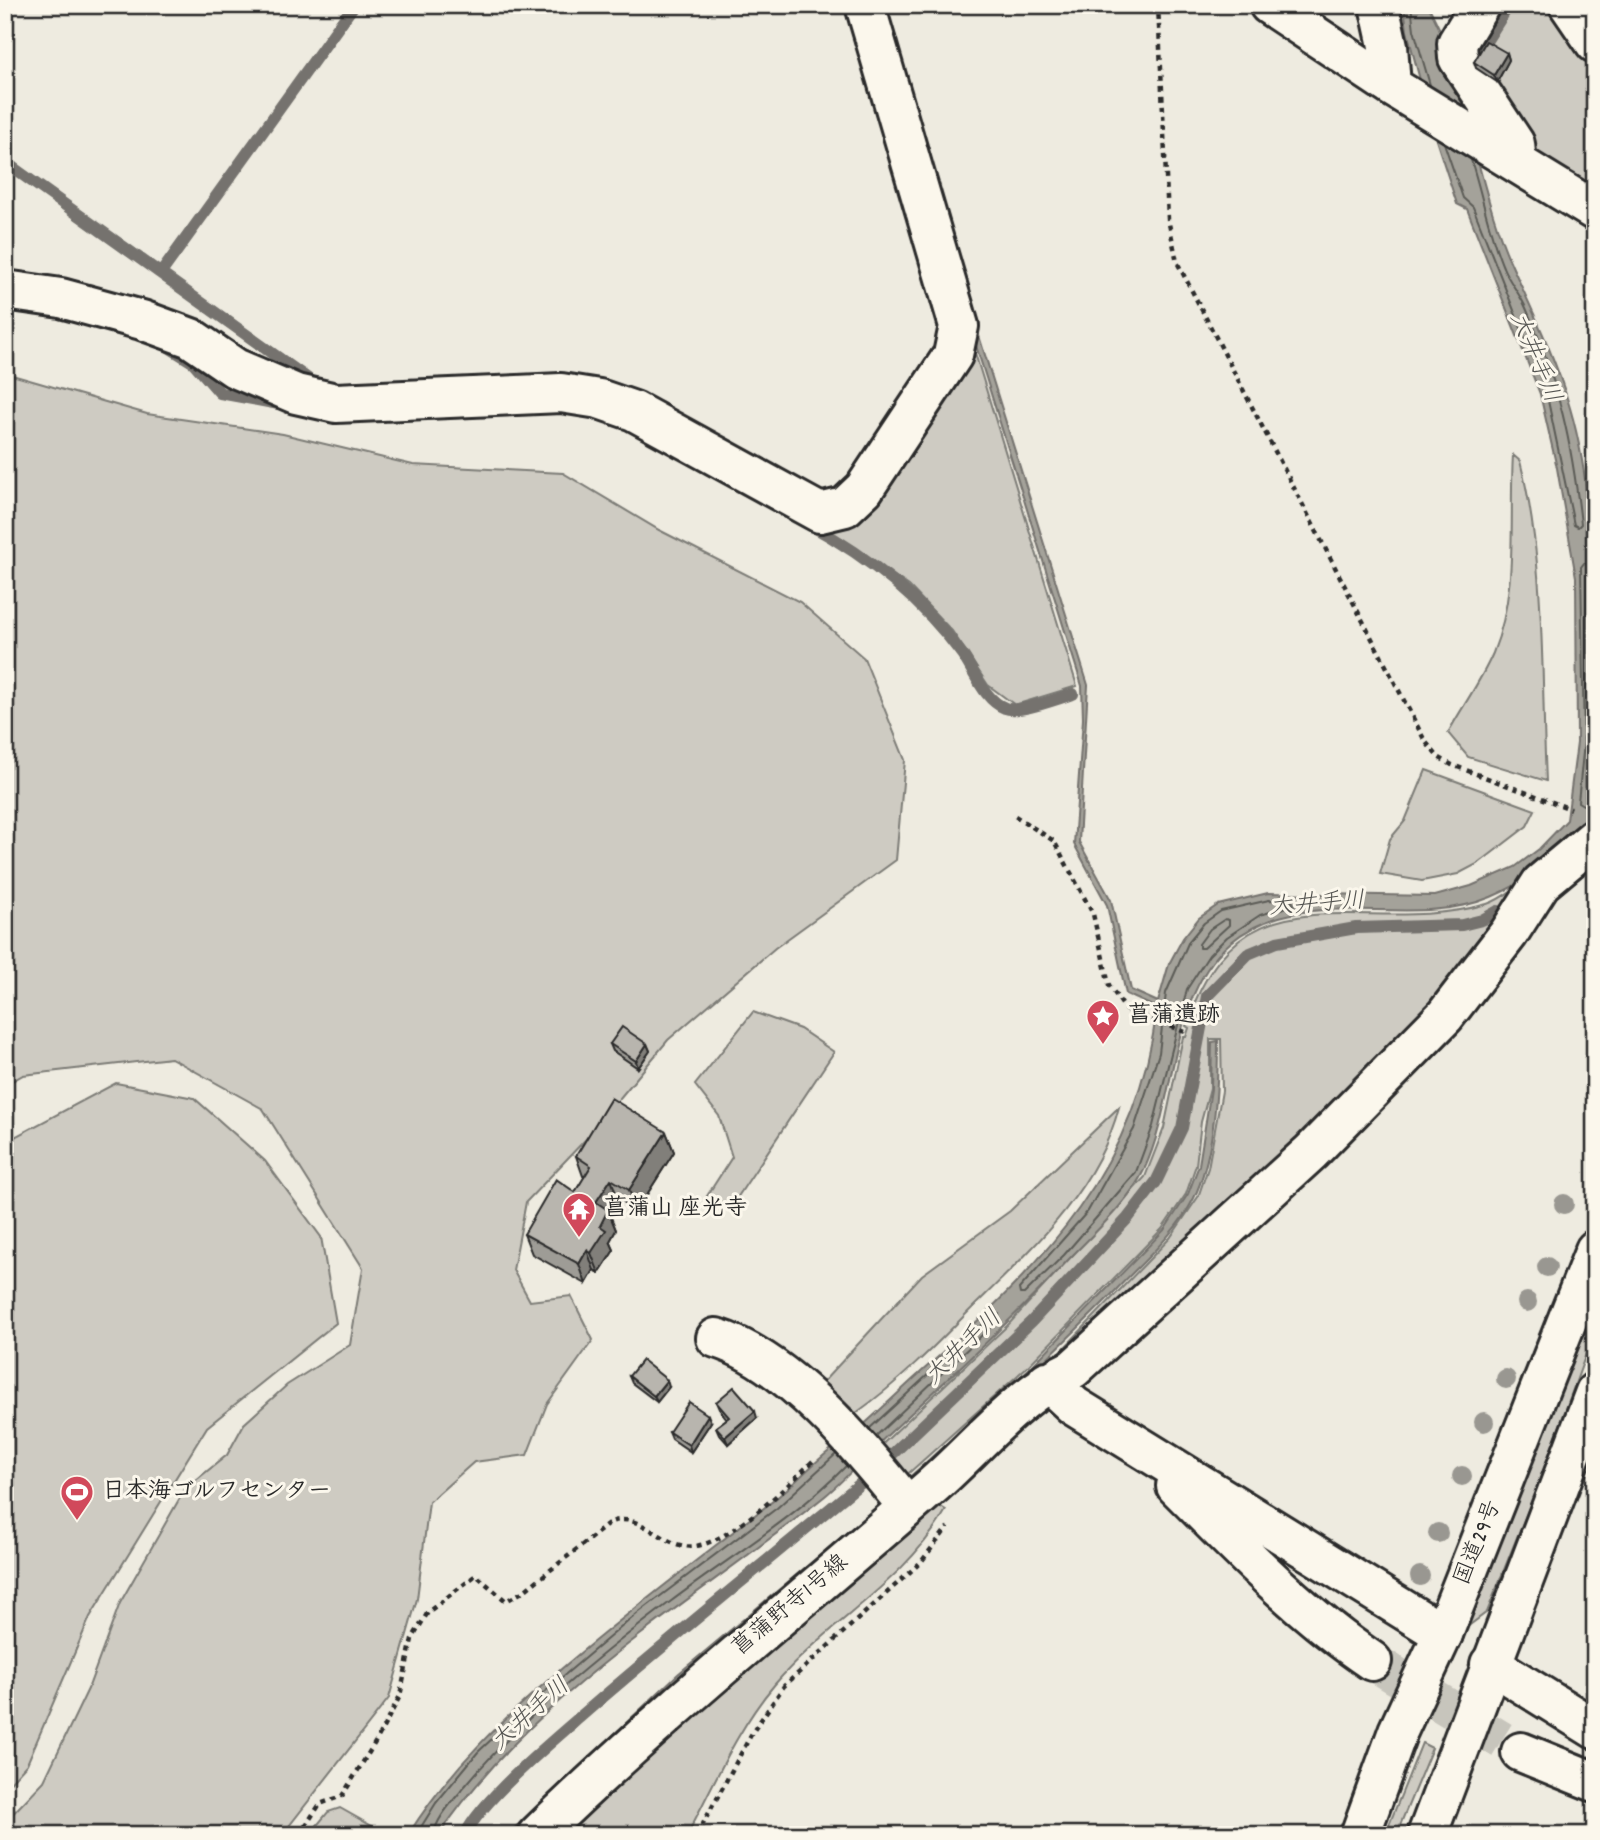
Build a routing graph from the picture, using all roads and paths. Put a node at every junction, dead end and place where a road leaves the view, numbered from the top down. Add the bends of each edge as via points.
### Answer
1 (865, 5) edge
2 (1158, 5) edge
3 (1269, 5) edge
4 (1379, 5) edge
5 (1479, 5) edge
6 (1569, 5) edge
7 (1595, 43) edge
8 (1399, 91) junction
9 (1517, 163) junction
10 (1595, 211) edge
11 (5, 290) edge
12 (1015, 816) dead end
13 (1588, 825) edge
14 (1185, 1032) dead end
15 (1595, 1250) edge
16 (716, 1338) dead end
17 (1047, 1381) junction
18 (1595, 1392) edge
19 (1131, 1440) junction
20 (817, 1457) dead end
21 (908, 1507) junction
22 (950, 1523) dead end
23 (1443, 1634) junction
24 (1372, 1661) tunnel mouth
25 (1490, 1664) junction
26 (1595, 1729) edge
27 (1521, 1752) tunnel mouth
28 (1595, 1782) edge
29 (299, 1835) edge
30 (537, 1835) edge
31 (696, 1835) edge
32 (1360, 1835) edge
33 (1427, 1835) edge

1 - 11 main road via 960,326 953,355 864,489 845,507 820,513 634,411 599,400 561,393 336,402 271,384 235,368 191,338 142,320 61,298
2 - 13 path via 1168,219 1177,262 1425,741 1452,765
3 - 8 main road
4 - 8 main road
5 - 9 main road via 1457,43 1458,58 1515,144
6 - 7 main road
8 - 9 main road
9 - 10 main road
12 - 14 path via 1054,841 1093,914 1108,985 1126,1010
13 - 17 main road, 菖蒲野寺1号線 via 1445,1016 1311,1152 1073,1369
15 - 23 main road, 国道29号
16 - 21 main road via 759,1356 785,1376
17 - 19 main road via 1074,1406
17 - 21 main road, 菖蒲野寺1号線
18 - 25 main road
19 - 23 main road
19 - 24 main road via 1226,1536 1342,1641
20 - 29 path via 774,1498 702,1546 684,1546 630,1519 618,1519 506,1601 477,1575 428,1612 412,1639 400,1696 376,1741 342,1796 320,1804
21 - 30 main road, 菖蒲野寺1号線 via 617,1756
22 - 31 path via 921,1562 784,1686 752,1733
23 - 32 main road, 国道29号 via 1398,1731
25 - 26 main road
25 - 33 main road
27 - 28 main road

